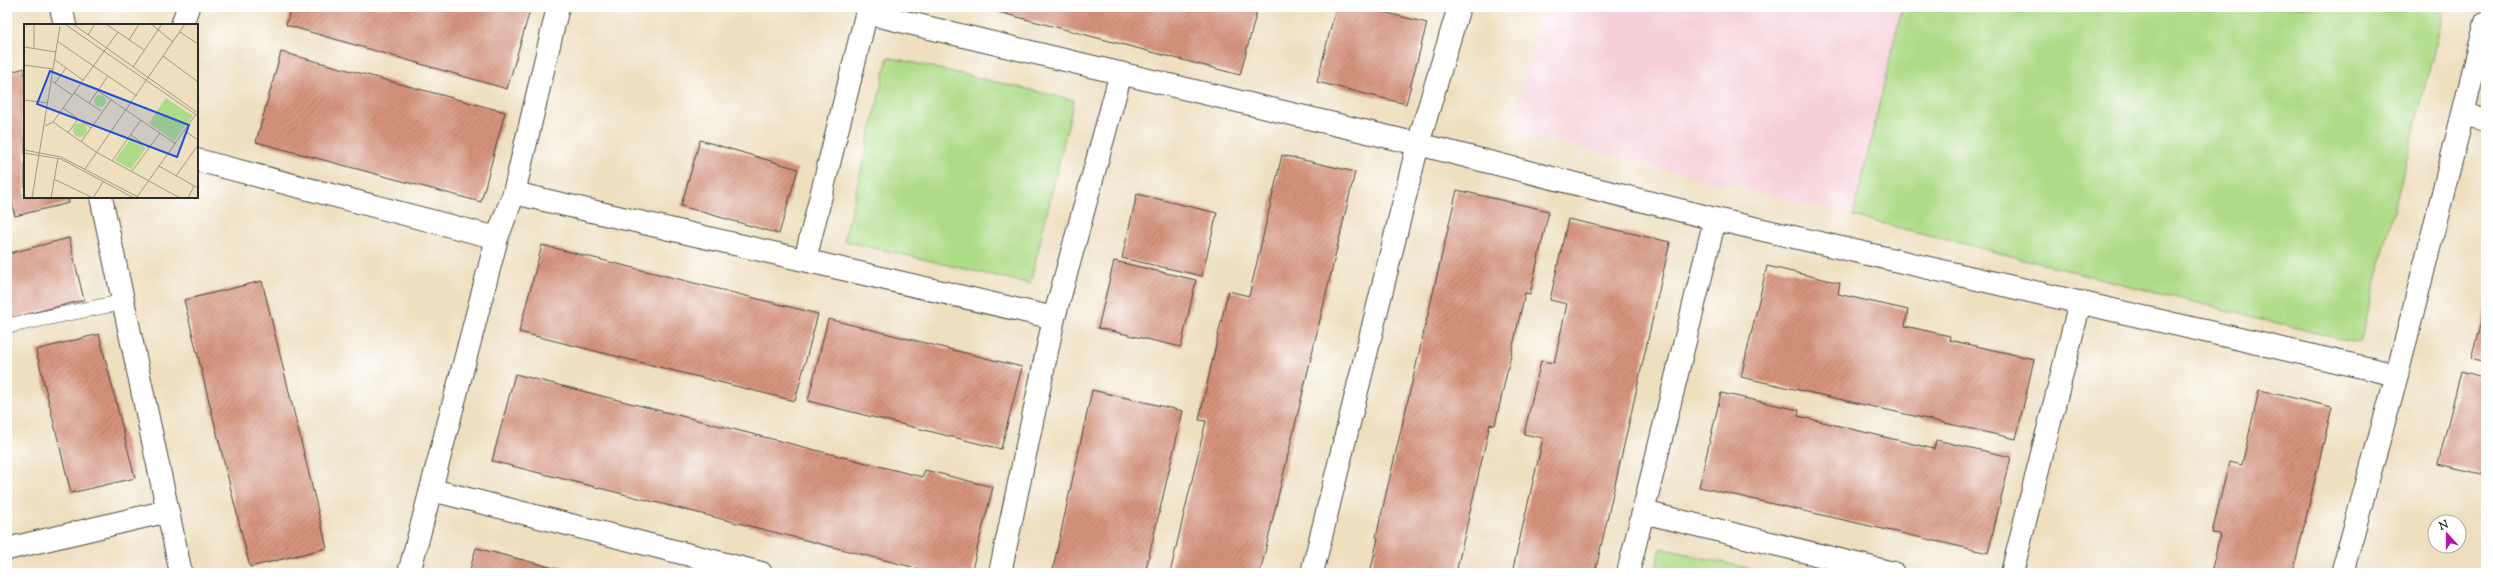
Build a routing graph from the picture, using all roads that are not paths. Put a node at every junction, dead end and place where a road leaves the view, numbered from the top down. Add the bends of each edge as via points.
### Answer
1 (61, 7) edge
2 (188, 7) edge
3 (558, 7) edge
4 (1459, 7) edge
5 (868, 10) edge
6 (2486, 22) edge
7 (65, 24) edge
8 (182, 24) edge
9 (1121, 74) junction
10 (2463, 114) junction
11 (2486, 120) edge
12 (1418, 144) junction
13 (198, 160) edge
14 (514, 193) junction
15 (101, 198) edge
16 (1715, 219) junction
17 (497, 238) junction
18 (805, 260) junction
19 (123, 302) junction
20 (2080, 302) junction
21 (1054, 318) junction
22 (7, 326) edge
23 (2397, 374) junction
24 (432, 490) junction
25 (168, 511) junction
26 (1643, 512) junction
27 (7, 549) edge
28 (731, 569) edge
29 (181, 573) edge
30 (409, 573) edge
31 (761, 573) edge
32 (1000, 573) edge
33 (1312, 573) edge
34 (1628, 573) edge
35 (1893, 573) edge
36 (2012, 573) edge
37 (2342, 573) edge

1 - 7 street
2 - 8 street
3 - 14 street
4 - 12 street
5 - 9 street
5 - 18 street
6 - 10 street
9 - 12 street
9 - 21 street
10 - 11 street
10 - 23 street
12 - 16 street
12 - 33 street
13 - 17 street
14 - 17 street
14 - 18 street
15 - 19 street
16 - 20 street
16 - 26 street
17 - 24 street
18 - 21 street
19 - 22 lane
19 - 25 street
20 - 23 street
20 - 36 street
21 - 32 street
23 - 37 street
24 - 28 street
24 - 30 street
25 - 27 street
25 - 29 street
26 - 34 street
26 - 35 street
28 - 31 street

